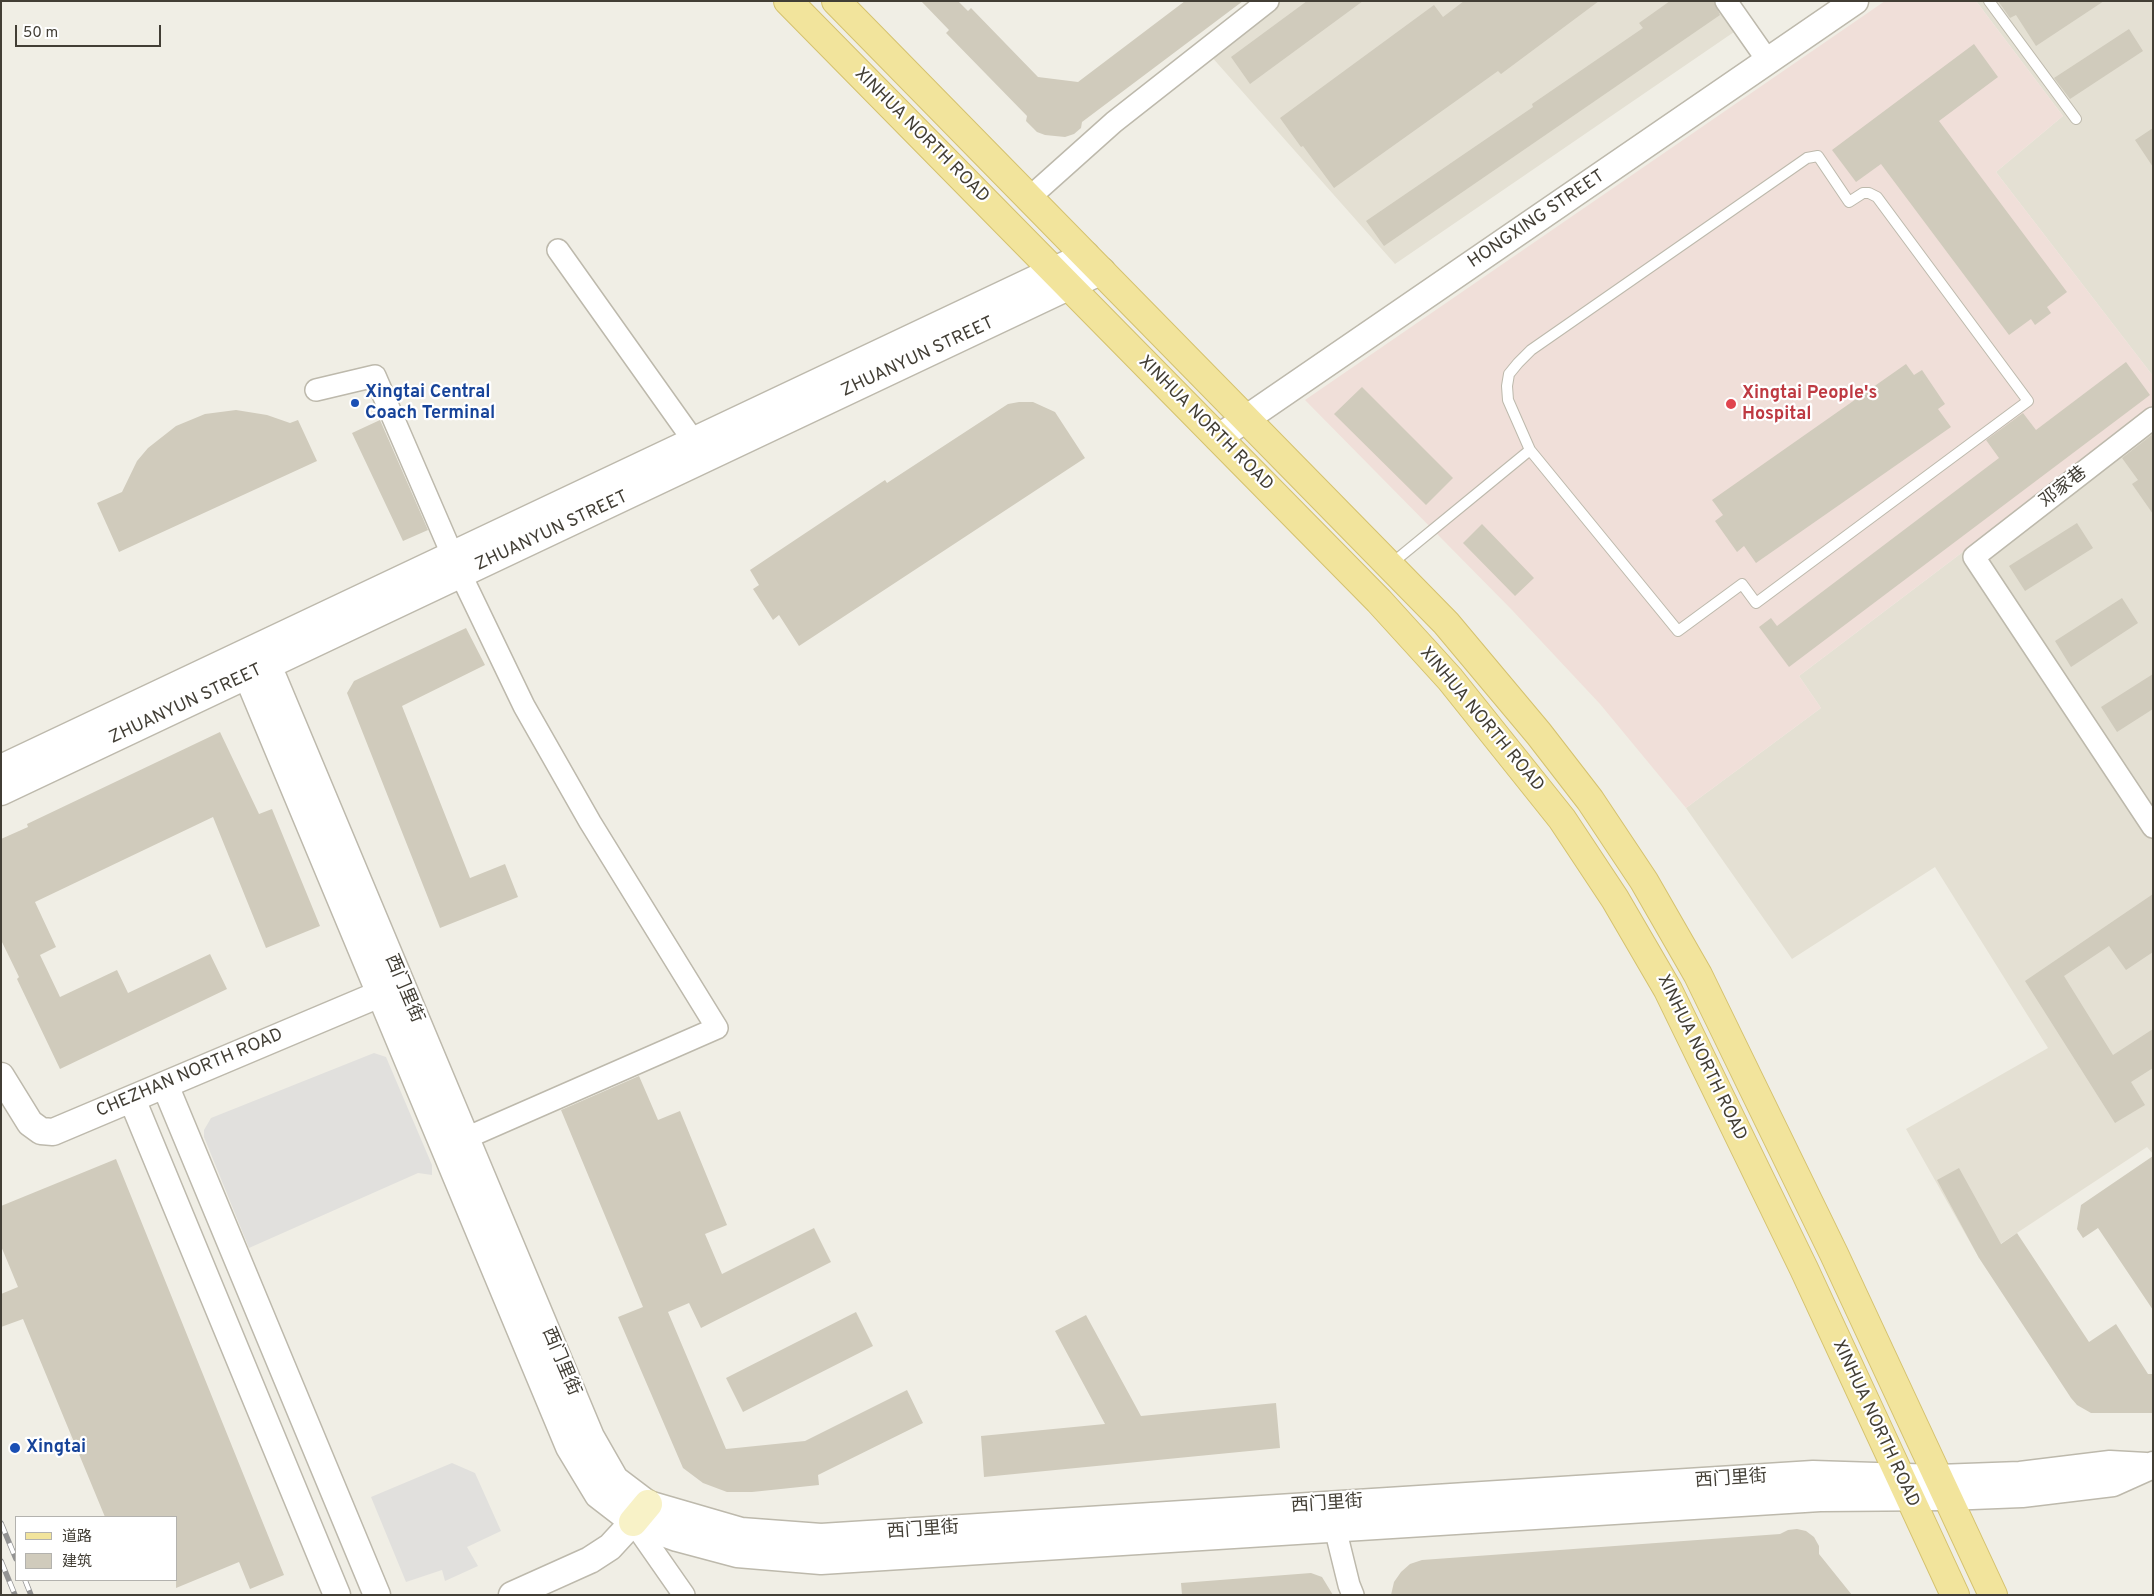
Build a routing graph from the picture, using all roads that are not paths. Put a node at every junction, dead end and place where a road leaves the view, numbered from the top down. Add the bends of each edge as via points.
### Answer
1 (788, 1) edge
2 (836, 1) edge
3 (1268, 1) edge
4 (1726, 1) edge
5 (1855, 1) edge
6 (1989, 1) edge
7 (1768, 61) junction
8 (2076, 119) dead end
9 (1030, 198) junction
10 (558, 250) dead end
11 (1094, 263) junction
12 (1061, 278) junction
13 (316, 390) dead end
14 (2153, 418) edge
15 (1247, 419) junction
16 (1218, 438) junction
17 (700, 449) junction
18 (1530, 450) junction
19 (456, 564) junction
20 (1390, 565) junction
21 (253, 661) junction
22 (1, 768) edge
23 (1, 792) edge
24 (2151, 822) edge
25 (391, 990) junction
26 (1, 1076) edge
27 (164, 1085) junction
28 (132, 1099) junction
29 (466, 1138) junction
30 (2150, 1466) edge
31 (1905, 1487) junction
32 (1942, 1488) junction
33 (641, 1513) junction
34 (1336, 1528) junction
35 (337, 1595) edge
36 (377, 1595) edge
37 (512, 1595) edge
38 (684, 1595) edge
39 (1353, 1595) edge
40 (1955, 1595) edge
41 (1993, 1595) edge

1 - 12 main road, XINHUA NORTH ROAD
2 - 9 main road, XINHUA NORTH ROAD
3 - 9 street via 1114,122
4 - 7 street
5 - 7 street, HONGXING STREET
6 - 8 lane
7 - 15 street, HONGXING STREET
9 - 11 main road, XINHUA NORTH ROAD
10 - 17 street
11 - 12 street, ZHUANYUN STREET
11 - 15 main road, XINHUA NORTH ROAD
12 - 16 main road, XINHUA NORTH ROAD
12 - 17 street, ZHUANYUN STREET
13 - 19 street via 375,376
14 - 24 street, 邓家巷 via 1974,557
15 - 16 street, HONGXING STREET
15 - 20 main road, XINHUA NORTH ROAD
16 - 31 main road, XINHUA NORTH ROAD via 1379,601 1450,679 1540,789 1600,875 1668,990 1804,1268
17 - 19 street, ZHUANYUN STREET
18 - 18 lane via 1508,400 1509,374 1518,363 1531,350 1808,158 1818,156 1849,202 1863,192 1877,197 2028,401 1756,603 1742,584 1678,631
18 - 20 lane
19 - 21 street, ZHUANYUN STREET
19 - 29 street via 524,706 565,780 717,1028
20 - 32 main road, XINHUA NORTH ROAD via 1476,657 1567,768 1629,857 1672,927 1834,1254
21 - 22 street, ZHUANYUN STREET
21 - 23 street, ZHUANYUN STREET
21 - 25 street
25 - 27 street, CHEZHAN NORTH ROAD
25 - 29 street, 西门里街
25 - 33 street via 569,1447 598,1495
26 - 28 street, CHEZHAN NORTH ROAD via 30,1123 41,1131 53,1132
27 - 28 street, CHEZHAN NORTH ROAD
27 - 36 street
28 - 35 street
29 - 33 street, 西门里街 via 591,1436 615,1479
30 - 32 street, 西门里街 via 2113,1484 2098,1486 2022,1494
31 - 32 street, 西门里街
31 - 33 street, 西门里街 via 1813,1474 821,1537 741,1531
31 - 34 street via 1810,1499
31 - 40 main road, XINHUA NORTH ROAD
32 - 41 main road, XINHUA NORTH ROAD
33 - 34 street via 677,1538 737,1554 821,1561
33 - 37 street via 610,1547 590,1560
33 - 38 street
34 - 39 street

